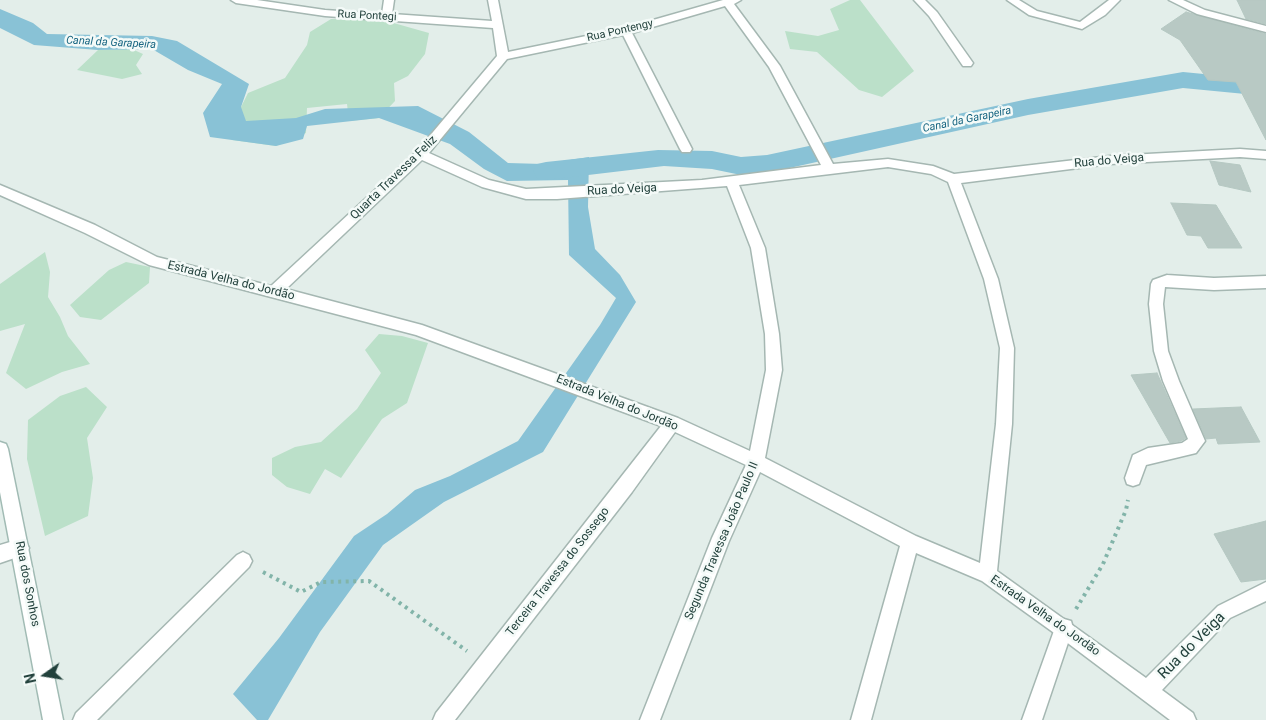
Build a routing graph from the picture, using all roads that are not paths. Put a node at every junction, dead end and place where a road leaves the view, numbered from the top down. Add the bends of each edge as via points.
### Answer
1 (236, 0) edge
2 (389, 0) edge
3 (493, 0) edge
4 (919, 0) edge
5 (1012, 0) edge
6 (1115, 0) edge
7 (1174, 0) edge
8 (732, 1) edge
9 (387, 16) junction
10 (498, 25) junction
11 (1266, 29) edge
12 (626, 31) junction
13 (503, 56) junction
14 (967, 63) dead end
15 (686, 149) dead end
16 (421, 154) junction
17 (1266, 155) edge
18 (829, 168) junction
19 (953, 178) junction
20 (731, 182) junction
21 (0, 190) edge
22 (1266, 282) edge
23 (275, 292) junction
24 (672, 423) junction
25 (0, 449) edge
26 (756, 462) junction
27 (1133, 478) road end
28 (910, 542) junction
29 (20, 548) junction
30 (0, 554) edge
31 (243, 561) road end
32 (988, 575) junction
33 (1266, 591) edge
34 (1064, 628) junction
35 (1147, 691) junction
36 (54, 720) edge
37 (82, 720) edge
38 (443, 720) edge
39 (650, 720) edge
40 (861, 720) edge
41 (1032, 720) edge
42 (1186, 720) edge

1 - 9 street, Rua Pontegi via 325,13
2 - 9 street
3 - 10 street
4 - 14 street via 933,14
5 - 6 street via 1033,13 1082,26
7 - 11 street via 1201,12
8 - 12 street, Rua Pontengy
8 - 18 street via 774,66
9 - 10 street, Rua Pontegi
10 - 13 street
12 - 13 street, Rua Pontengy
12 - 15 street
13 - 16 street, Quarta Travessa Feliz
16 - 20 street, Rua do Veiga via 486,184 526,194
16 - 23 street, Quarta Travessa Feliz
17 - 19 street, Rua do Veiga via 1206,154 1110,160
18 - 19 street, Rua do Veiga via 888,163 933,170
18 - 20 street, Rua do Veiga
19 - 32 street via 991,279 1006,348 1004,424
20 - 26 street, Segunda Travessa João Paulo II via 758,248 772,334 774,370
21 - 23 street, Estrada Velha do Jordão via 154,261
22 - 27 street via 1214,284 1167,281 1158,284 1156,304 1161,352 1196,440 1190,448 1139,460
23 - 24 street, Estrada Velha do Jordão via 417,329
24 - 26 street, Estrada Velha do Jordão
24 - 38 street, Terceira Travessa do Sossego
25 - 29 street, Rua dos Sonhos
26 - 28 street, Estrada Velha do Jordão
26 - 39 street, Segunda Travessa João Paulo II via 721,538
28 - 32 street, Estrada Velha do Jordão
28 - 40 street
29 - 30 street
29 - 36 street, Rua dos Sonhos
31 - 37 street
32 - 34 street, Estrada Velha do Jordão
33 - 35 street, Rua do Veiga via 1224,612
34 - 35 street, Estrada Velha do Jordão
34 - 41 street
35 - 42 street, Estrada Velha do Jordão

